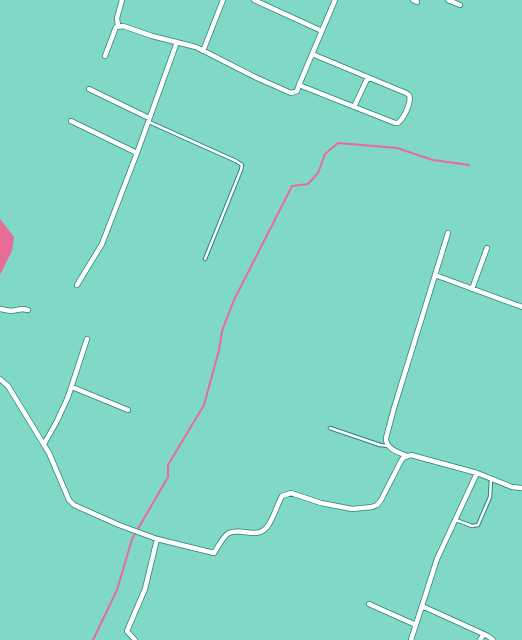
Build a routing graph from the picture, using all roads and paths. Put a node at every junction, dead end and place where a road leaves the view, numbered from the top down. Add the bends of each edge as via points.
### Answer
1 (122, 0) edge
2 (223, 0) edge
3 (254, 0) edge
4 (335, 0) edge
5 (448, 0) edge
6 (460, 5) dead end
7 (118, 26) junction
8 (322, 31) junction
9 (177, 42) junction
10 (203, 51) junction
11 (312, 54) junction
12 (105, 56) dead end
13 (368, 77) junction
14 (300, 85) junction
15 (89, 89) dead end
16 (354, 107) junction
17 (148, 120) junction
18 (71, 121) dead end
19 (137, 153) junction
20 (448, 232) dead end
21 (487, 248) dead end
22 (205, 259) dead end
23 (435, 275) junction
24 (77, 285) dead end
25 (472, 289) junction
26 (522, 307) edge
27 (0, 309) edge
28 (28, 310) dead end
29 (87, 339) dead end
30 (0, 379) edge
31 (72, 387) junction
32 (128, 410) dead end
33 (330, 428) dead end
34 (44, 444) junction
35 (388, 446) junction
36 (407, 456) junction
37 (477, 473) junction
38 (491, 479) junction
39 (522, 488) edge
40 (456, 520) junction
41 (157, 539) junction
42 (369, 604) dead end
43 (422, 606) junction
44 (416, 625) junction
45 (485, 634) junction
46 (135, 640) edge
47 (411, 640) edge
48 (480, 640) edge
49 (493, 640) edge

1 - 7 street via 117,18
2 - 10 street
3 - 8 street
4 - 8 street
5 - 6 street
7 - 9 street
7 - 12 street
8 - 11 street
9 - 10 street
9 - 17 street
10 - 14 street via 287,92 294,93
11 - 13 street
11 - 14 street
13 - 16 street
13 - 16 street via 409,95 410,100 401,120 395,123
14 - 16 street
15 - 17 street
17 - 19 street
17 - 22 lane via 242,165
18 - 19 street
19 - 24 street via 102,244
20 - 23 street
21 - 25 street
23 - 25 street
23 - 35 street via 394,408 386,438
25 - 26 street
27 - 28 street
29 - 31 street
30 - 34 street via 8,386
31 - 32 street
31 - 34 street
33 - 35 lane
34 - 41 street via 69,500 74,505
35 - 36 street
36 - 37 street via 415,455
36 - 41 street via 401,461 381,500 372,507 352,509 321,503 292,493 282,496 268,526 261,532 229,533 214,553
37 - 38 street
37 - 40 street
38 - 39 street
38 - 40 lane via 490,497 478,525 472,526
40 - 43 street via 437,559
41 - 46 street via 144,589 127,631
42 - 44 street
43 - 44 street
43 - 45 street
44 - 47 street
45 - 48 street
45 - 49 street

